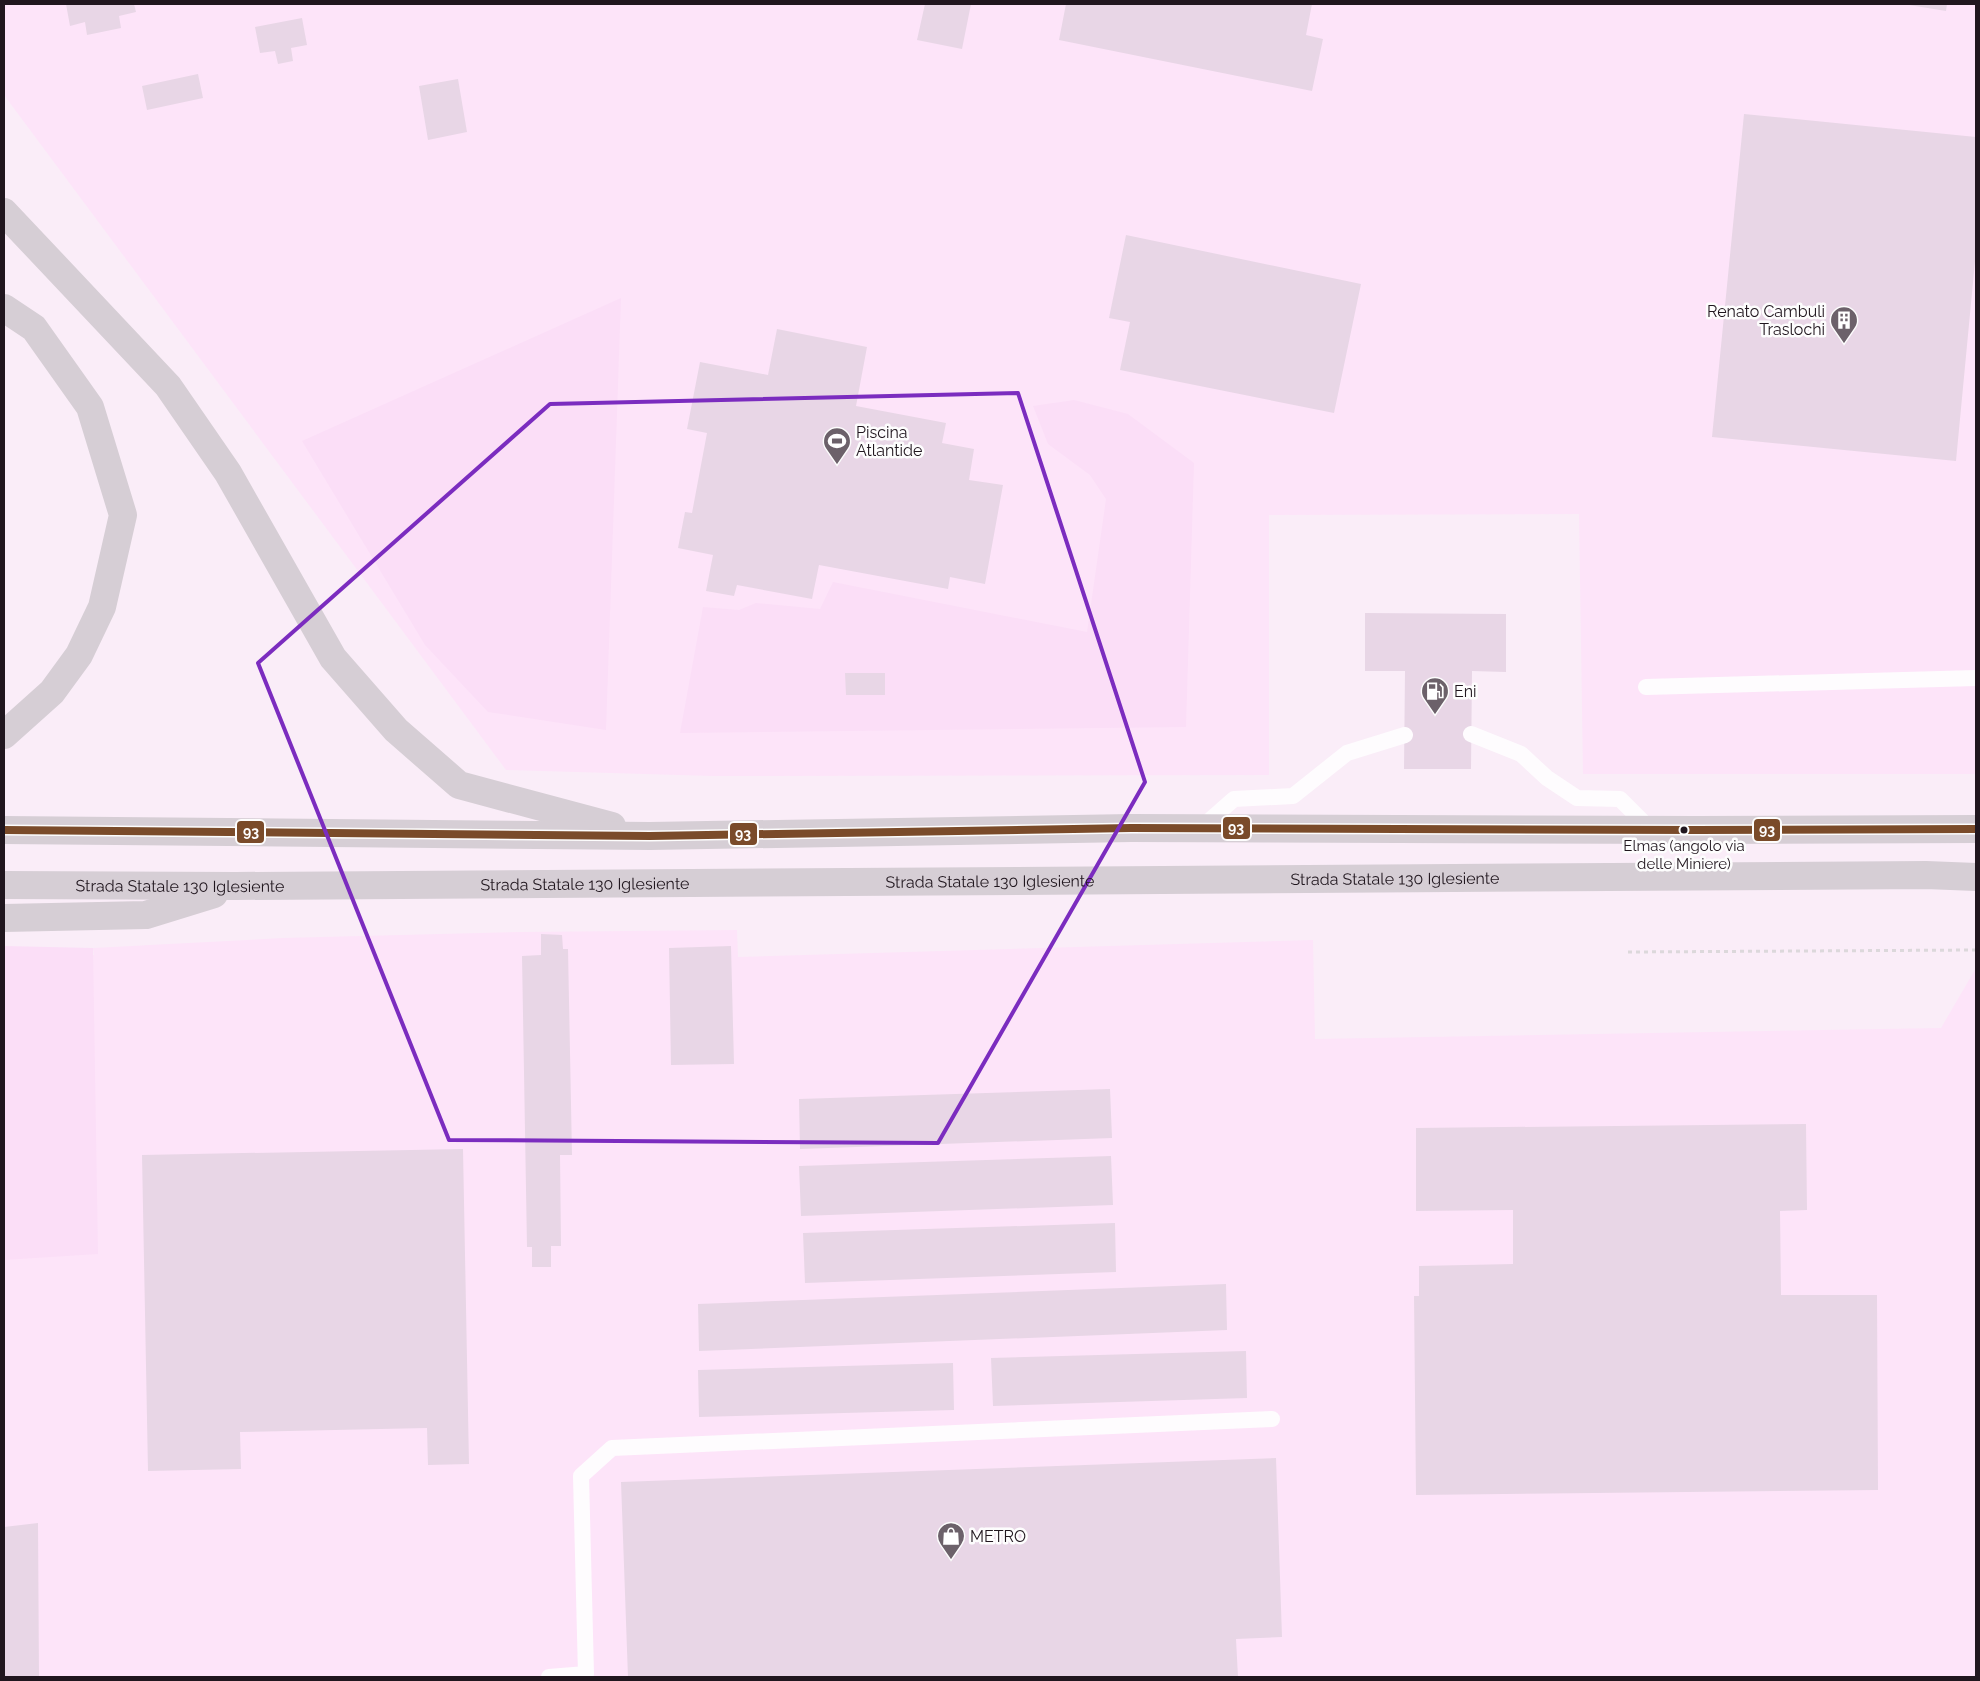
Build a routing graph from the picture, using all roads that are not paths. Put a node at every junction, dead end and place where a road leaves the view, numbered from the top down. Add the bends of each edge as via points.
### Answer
1 (4, 212) edge
2 (4, 308) edge
3 (1976, 678) edge
4 (1646, 687) dead end
5 (1405, 734) dead end
6 (1471, 734) dead end
7 (4, 735) edge
8 (1200, 829) junction
9 (1976, 829) edge
10 (4, 830) edge
11 (1652, 830) junction
12 (650, 836) junction
13 (1976, 877) edge
14 (4, 885) edge
15 (236, 886) junction
16 (4, 918) edge
17 (1272, 1419) dead end
18 (549, 1677) edge

1 - 12 highway via 168,386 228,473 334,658 396,730 459,785
2 - 7 highway via 34,328 90,407 123,515 102,606 79,655 52,692
3 - 4 lane
5 - 8 lane via 1347,753 1293,796 1234,799
6 - 11 lane via 1521,754 1547,778 1577,798 1620,799
8 - 11 highway
8 - 12 highway
9 - 11 highway
10 - 12 highway
13 - 15 highway, Strada Statale 130 Iglesiente
14 - 15 highway, Strada Statale 130 Iglesiente
15 - 16 highway via 146,915
17 - 18 lane via 612,1448 581,1476 586,1674

